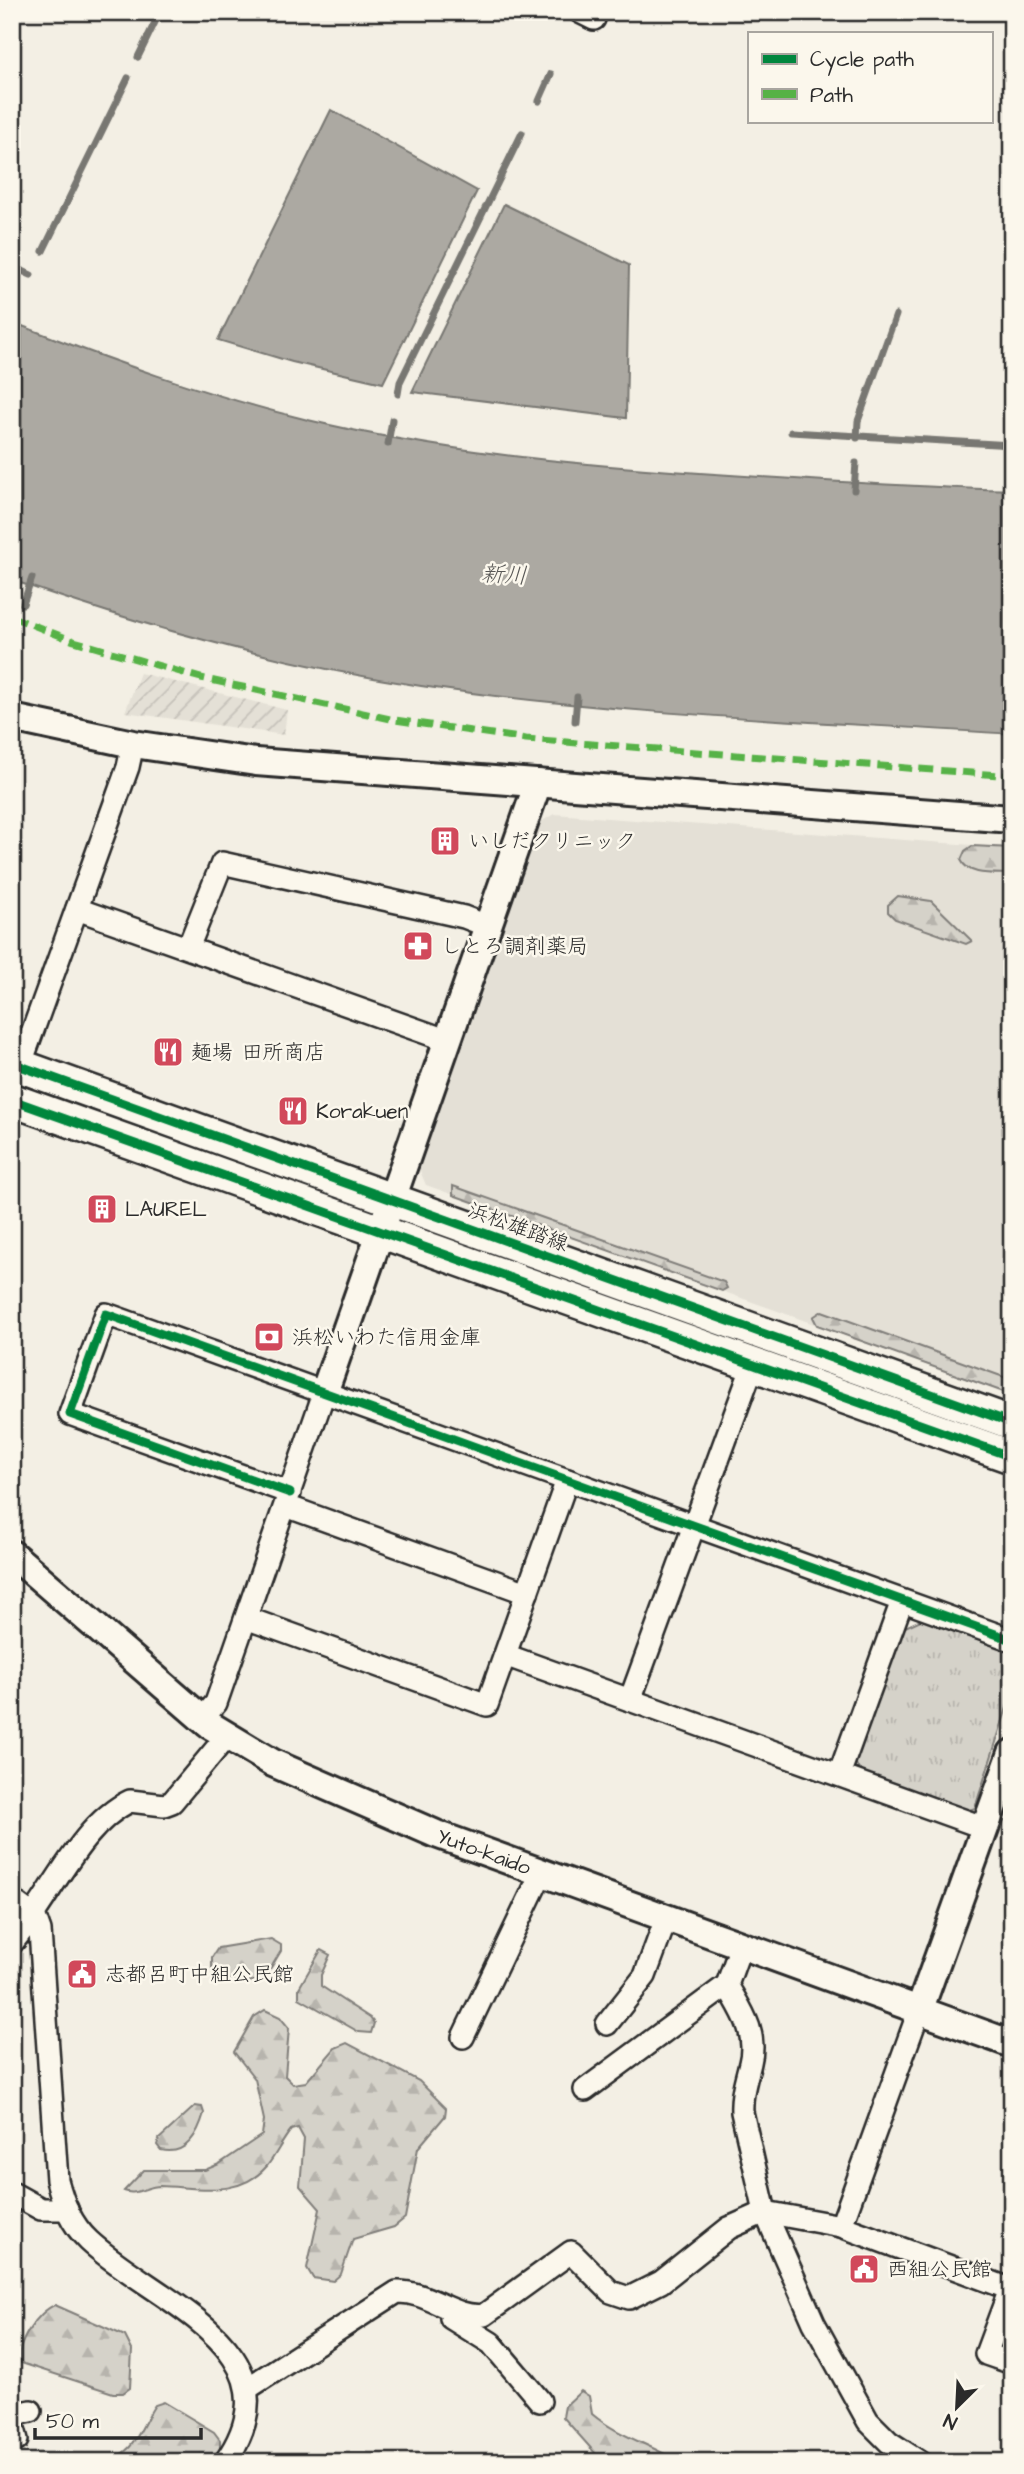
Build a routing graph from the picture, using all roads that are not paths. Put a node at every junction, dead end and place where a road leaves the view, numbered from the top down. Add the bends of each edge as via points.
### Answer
1 (12, 718) edge
2 (133, 744) junction
3 (538, 783) junction
4 (1012, 818) edge
5 (77, 909) junction
6 (487, 926) junction
7 (188, 948) junction
8 (446, 1040) junction
9 (16, 1065) edge
10 (12, 1100) edge
11 (389, 1200) junction
12 (379, 1231) junction
13 (753, 1365) junction
14 (324, 1393) junction
15 (1012, 1423) edge
16 (1012, 1457) edge
17 (567, 1480) junction
18 (288, 1500) junction
19 (694, 1526) junction
20 (12, 1554) edge
21 (527, 1593) junction
22 (902, 1601) junction
23 (246, 1618) junction
24 (1012, 1640) edge
25 (505, 1655) junction
26 (630, 1700) junction
27 (202, 1719) junction
28 (226, 1737) junction
29 (1012, 1754) edge
30 (839, 1775) junction
31 (985, 1828) junction
32 (541, 1874) junction
33 (12, 1900) edge
34 (35, 1917) junction
35 (666, 1919) junction
36 (12, 1943) edge
37 (741, 1947) junction
38 (727, 1985) junction
39 (919, 2011) junction
40 (607, 2024) dead end
41 (463, 2037) dead end
42 (1012, 2044) edge
43 (584, 2090) dead end
44 (12, 2193) edge
45 (66, 2209) junction
46 (765, 2211) junction
47 (841, 2226) junction
48 (1011, 2286) edge
49 (433, 2300) junction
50 (1012, 2363) edge
51 (248, 2388) junction
52 (540, 2401) dead end
53 (225, 2462) edge
54 (920, 2462) edge

1 - 2 street
2 - 3 street via 256,762
2 - 5 street
3 - 4 street
3 - 6 street
5 - 7 street
5 - 9 street
6 - 7 street via 222,863
6 - 8 street
7 - 8 street
8 - 11 street
9 - 11 main road, 浜松雄踏線
10 - 12 main road
11 - 12 street
11 - 15 main road, 浜松雄踏線
12 - 13 main road
12 - 14 street
13 - 16 main road
13 - 19 street
14 - 17 street
14 - 18 street
14 - 18 street via 106,1314 70,1414
17 - 19 street
17 - 21 street
18 - 21 street
18 - 23 street
19 - 22 street
19 - 26 street
20 - 27 street, Yuto-kaido
21 - 25 street
22 - 24 street
22 - 30 street
23 - 25 street via 487,1705
23 - 27 street via 216,1703
25 - 26 street
26 - 30 street
27 - 28 street, Yuto-kaido
28 - 32 street, Yuto-kaido via 382,1812
28 - 34 street via 173,1802 130,1801 99,1825 68,1863
29 - 31 street
30 - 31 street
31 - 39 street
32 - 35 street, Yuto-kaido
32 - 41 street
33 - 34 street
34 - 36 street
34 - 45 street via 40,1931 57,2180
35 - 37 street, Yuto-kaido
35 - 40 street via 645,1976
37 - 38 street
37 - 39 street, Yuto-kaido
38 - 43 street
38 - 46 street via 751,2032 753,2046 742,2112
39 - 42 street, Yuto-kaido
39 - 47 street
44 - 45 street via 41,2209
45 - 51 street via 88,2240 217,2338 235,2356
46 - 47 street
46 - 49 street via 729,2228 638,2296 624,2298 611,2292 571,2252 484,2315 463,2314
46 - 54 street via 814,2323 856,2401 878,2432
47 - 48 street
48 - 50 street via 986,2354
49 - 51 street via 411,2292 385,2298
49 - 52 street via 439,2310 491,2343
51 - 53 street via 248,2417

